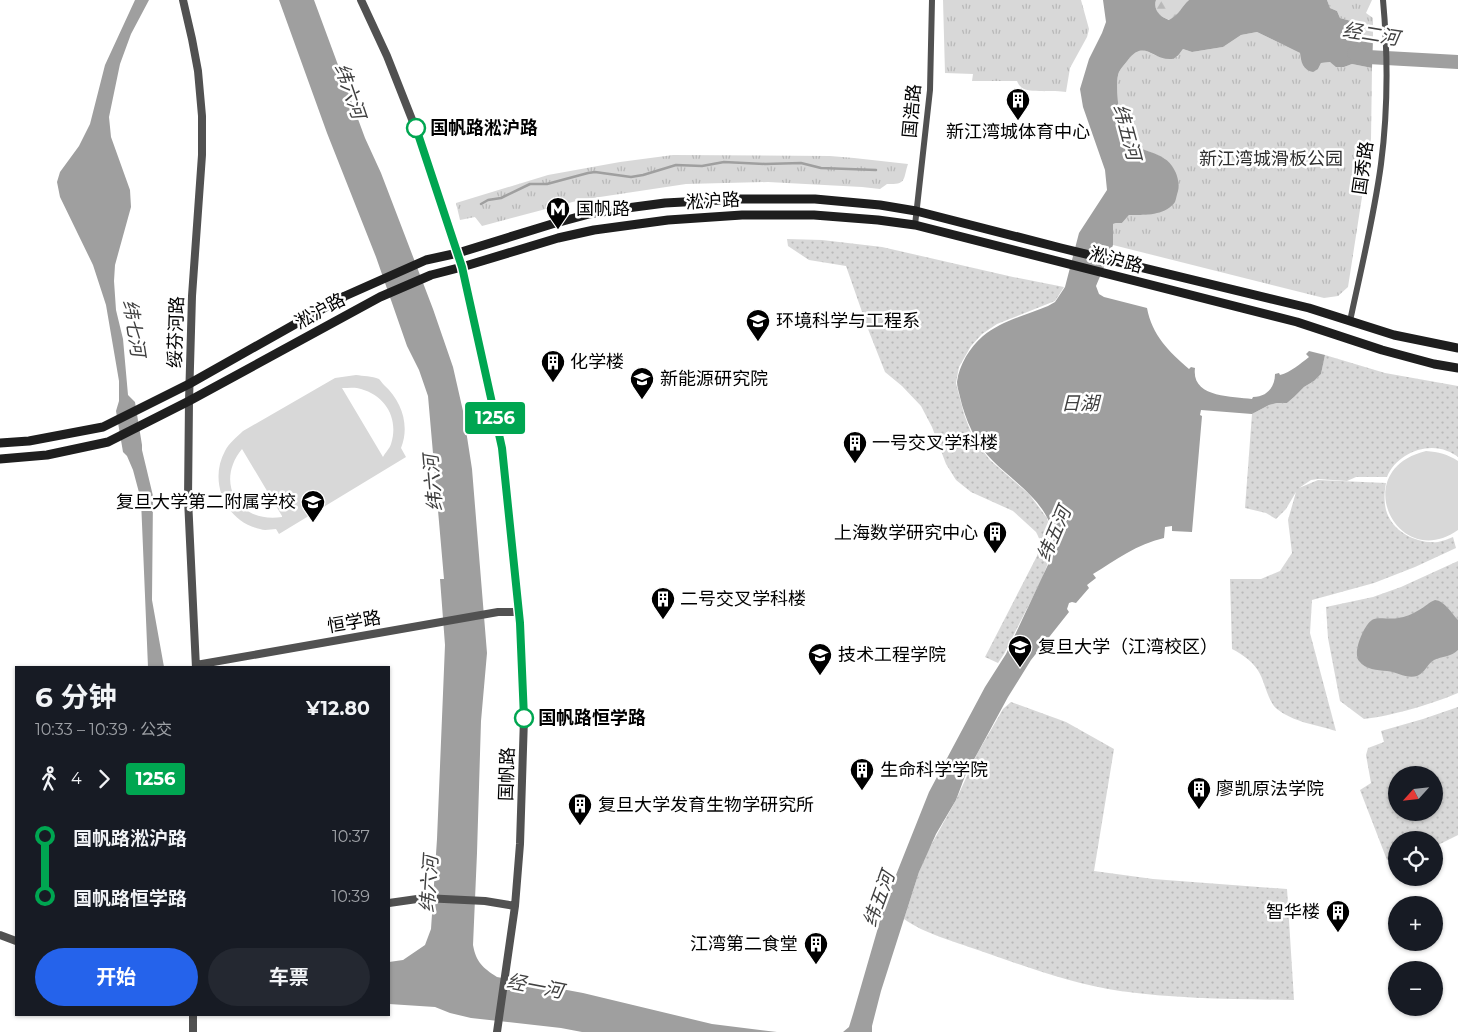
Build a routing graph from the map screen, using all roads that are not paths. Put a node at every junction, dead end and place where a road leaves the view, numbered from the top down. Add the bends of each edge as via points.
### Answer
1 (183, 0) edge
2 (360, 0) edge
3 (932, 0) edge
4 (1383, 0) edge
5 (916, 211) junction
6 (915, 225) junction
7 (458, 253) junction
8 (462, 267) junction
9 (1350, 321) junction
10 (1345, 337) junction
11 (1458, 348) edge
12 (1458, 368) edge
13 (189, 384) junction
14 (189, 401) junction
15 (0, 443) edge
16 (0, 459) edge
17 (518, 612) junction
18 (196, 666) edge
19 (390, 903) edge
20 (515, 906) junction
21 (0, 935) edge
22 (15, 941) edge
23 (193, 1016) edge
24 (193, 1032) edge
25 (497, 1032) edge

1 - 13 street, 绥芬河路 via 198,71 202,116
2 - 7 street, 国帆路 via 416,126
3 - 5 street, 国浩路 via 930,90
4 - 9 street, 国秀路 via 1387,79 1384,136 1379,182
5 - 6 street, 国浩路
5 - 7 main road, 淞沪路 via 815,199 666,203 589,214
5 - 9 main road, 淞沪路 via 1309,308
6 - 8 main road, 淞沪路 via 814,215 668,220 558,238
6 - 10 main road, 淞沪路
7 - 8 street, 国帆路
7 - 13 main road, 淞沪路 via 426,260 345,296
8 - 14 main road, 淞沪路 via 431,275 380,297
8 - 17 street, 国帆路 via 502,448
9 - 10 main road, 国秀路
9 - 11 main road, 淞沪路 via 1394,336
10 - 12 main road, 淞沪路 via 1382,350
13 - 14 street, 绥芬河路
13 - 15 main road, 淞沪路 via 103,427 29,442
14 - 16 main road, 淞沪路 via 108,442 47,455
14 - 18 street, 绥芬河路 via 188,498
17 - 18 street, 恒学路 via 489,613
17 - 20 street, 国帆路 via 524,718
19 - 20 street via 424,898
20 - 25 street, 国帆路
21 - 22 street
23 - 24 street

